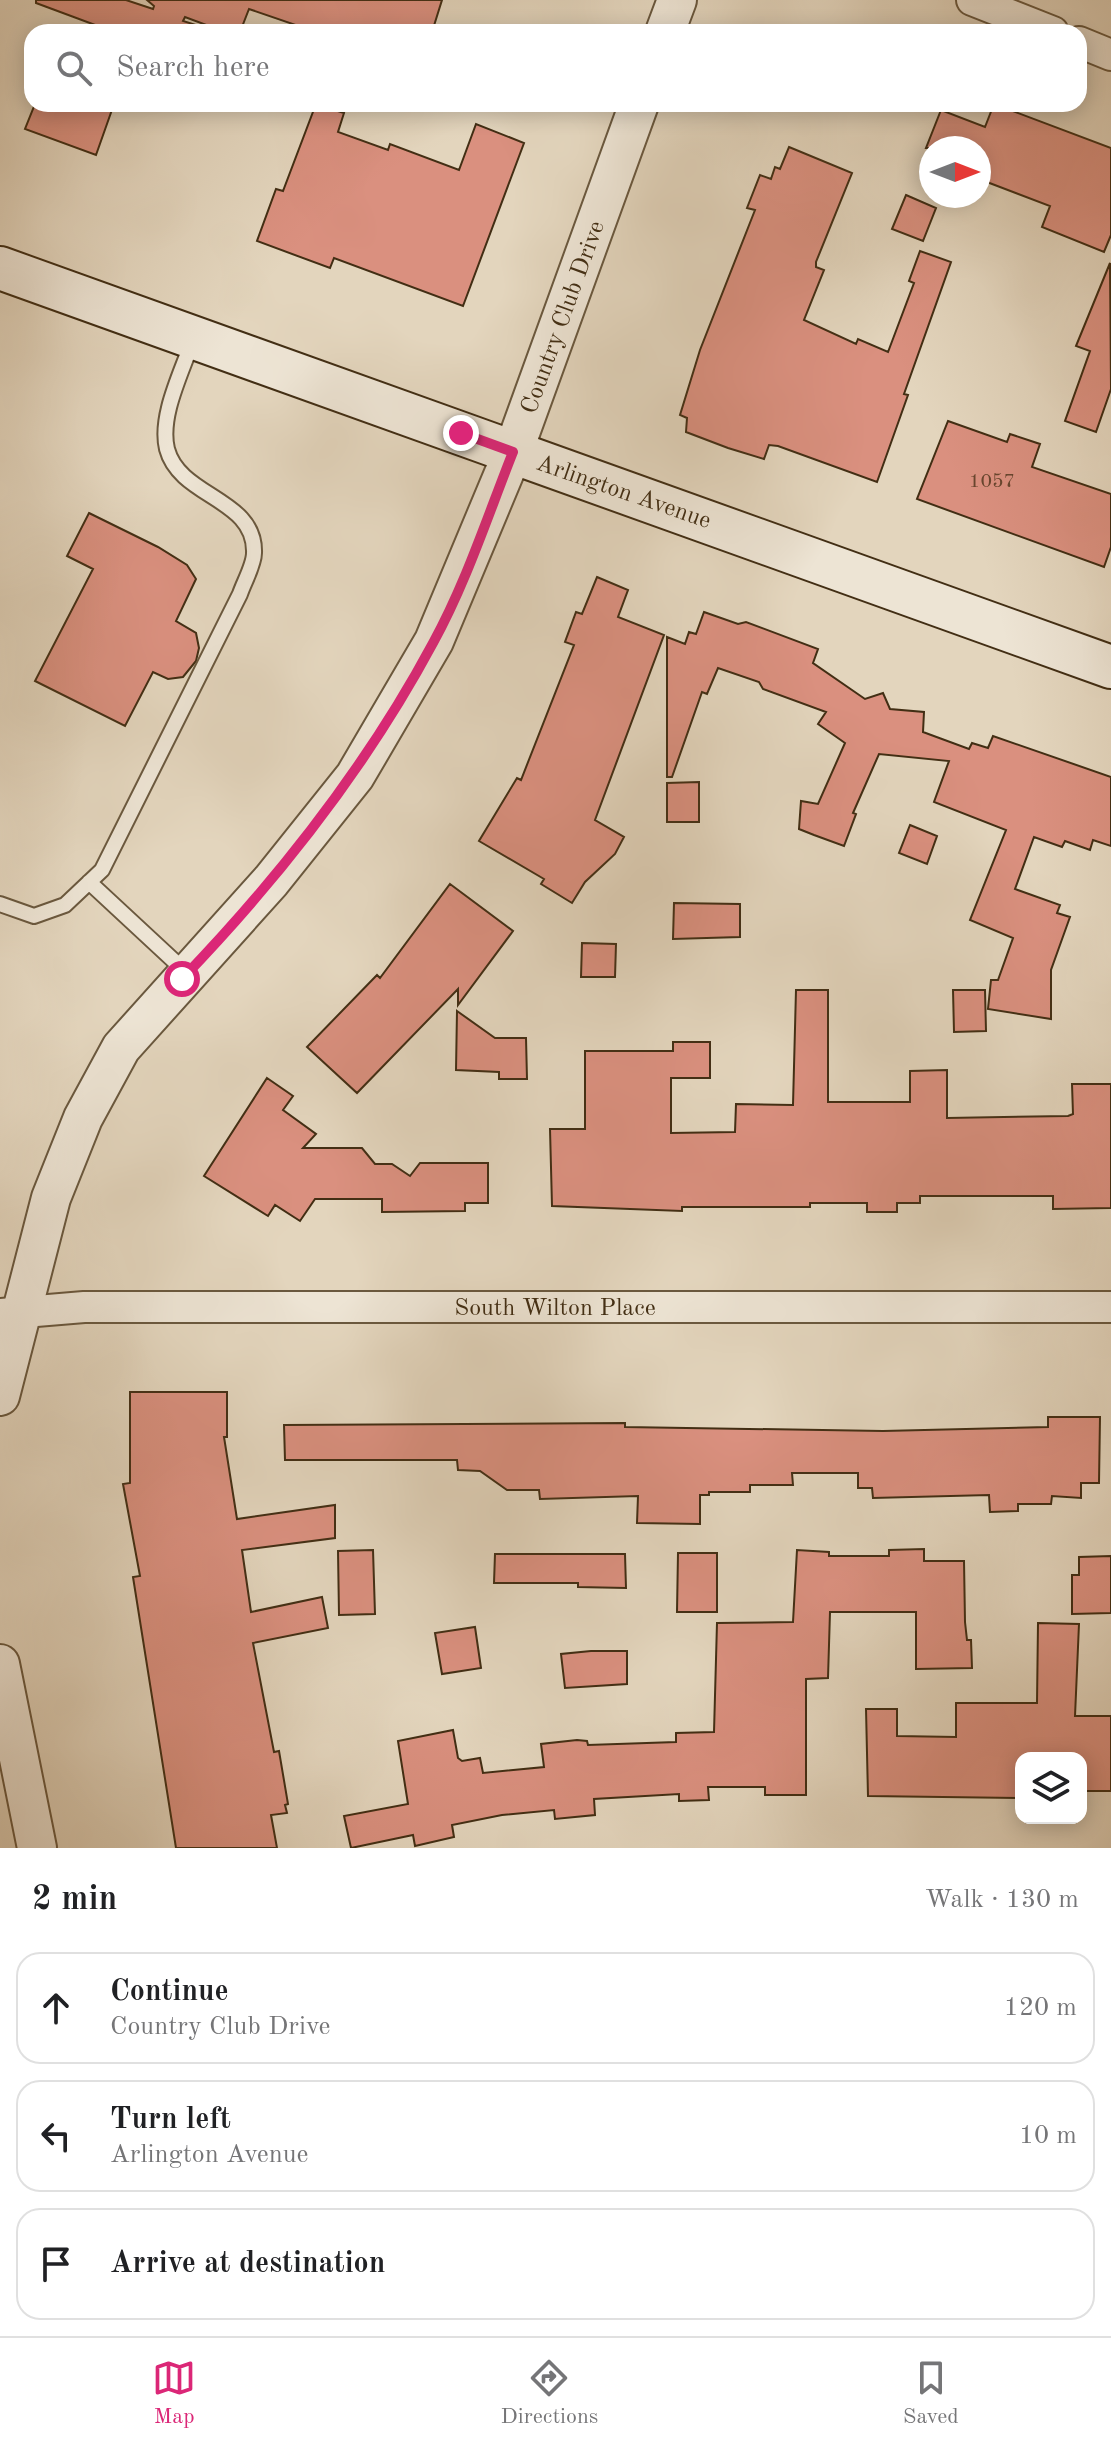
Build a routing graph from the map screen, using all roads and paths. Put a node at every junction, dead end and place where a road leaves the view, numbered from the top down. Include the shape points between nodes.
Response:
1 (677, 0) edge
2 (972, 0) edge
3 (668, 24) edge
4 (1033, 24) edge
5 (1087, 45) edge
6 (1111, 55) edge
7 (636, 112) edge
8 (0, 268) edge
9 (193, 337) junction
10 (513, 452) junction
11 (1111, 667) edge
12 (89, 882) junction
13 (0, 904) edge
14 (187, 973) junction
15 (1111, 1307) edge
16 (10, 1313) edge
17 (0, 1396) edge
18 (0, 1664) edge
19 (37, 1848) edge

1 - 3 street
2 - 4 street
5 - 6 street
7 - 10 street, Country Club Drive
8 - 9 main road, Arlington Avenue
9 - 10 main road, Arlington Avenue
9 - 12 lane via 169,413 167,448 183,480 225,503 248,526 254,554 240,594 102,870
10 - 11 main road, Arlington Avenue
10 - 14 street, Country Club Drive via 434,641 355,776 271,881
12 - 13 lane via 65,905 34,916
12 - 14 lane
14 - 16 street, Country Club Drive via 121,1048 83,1118
15 - 16 street, South Wilton Place via 84,1307
16 - 17 street, Country Club Drive
18 - 19 street

